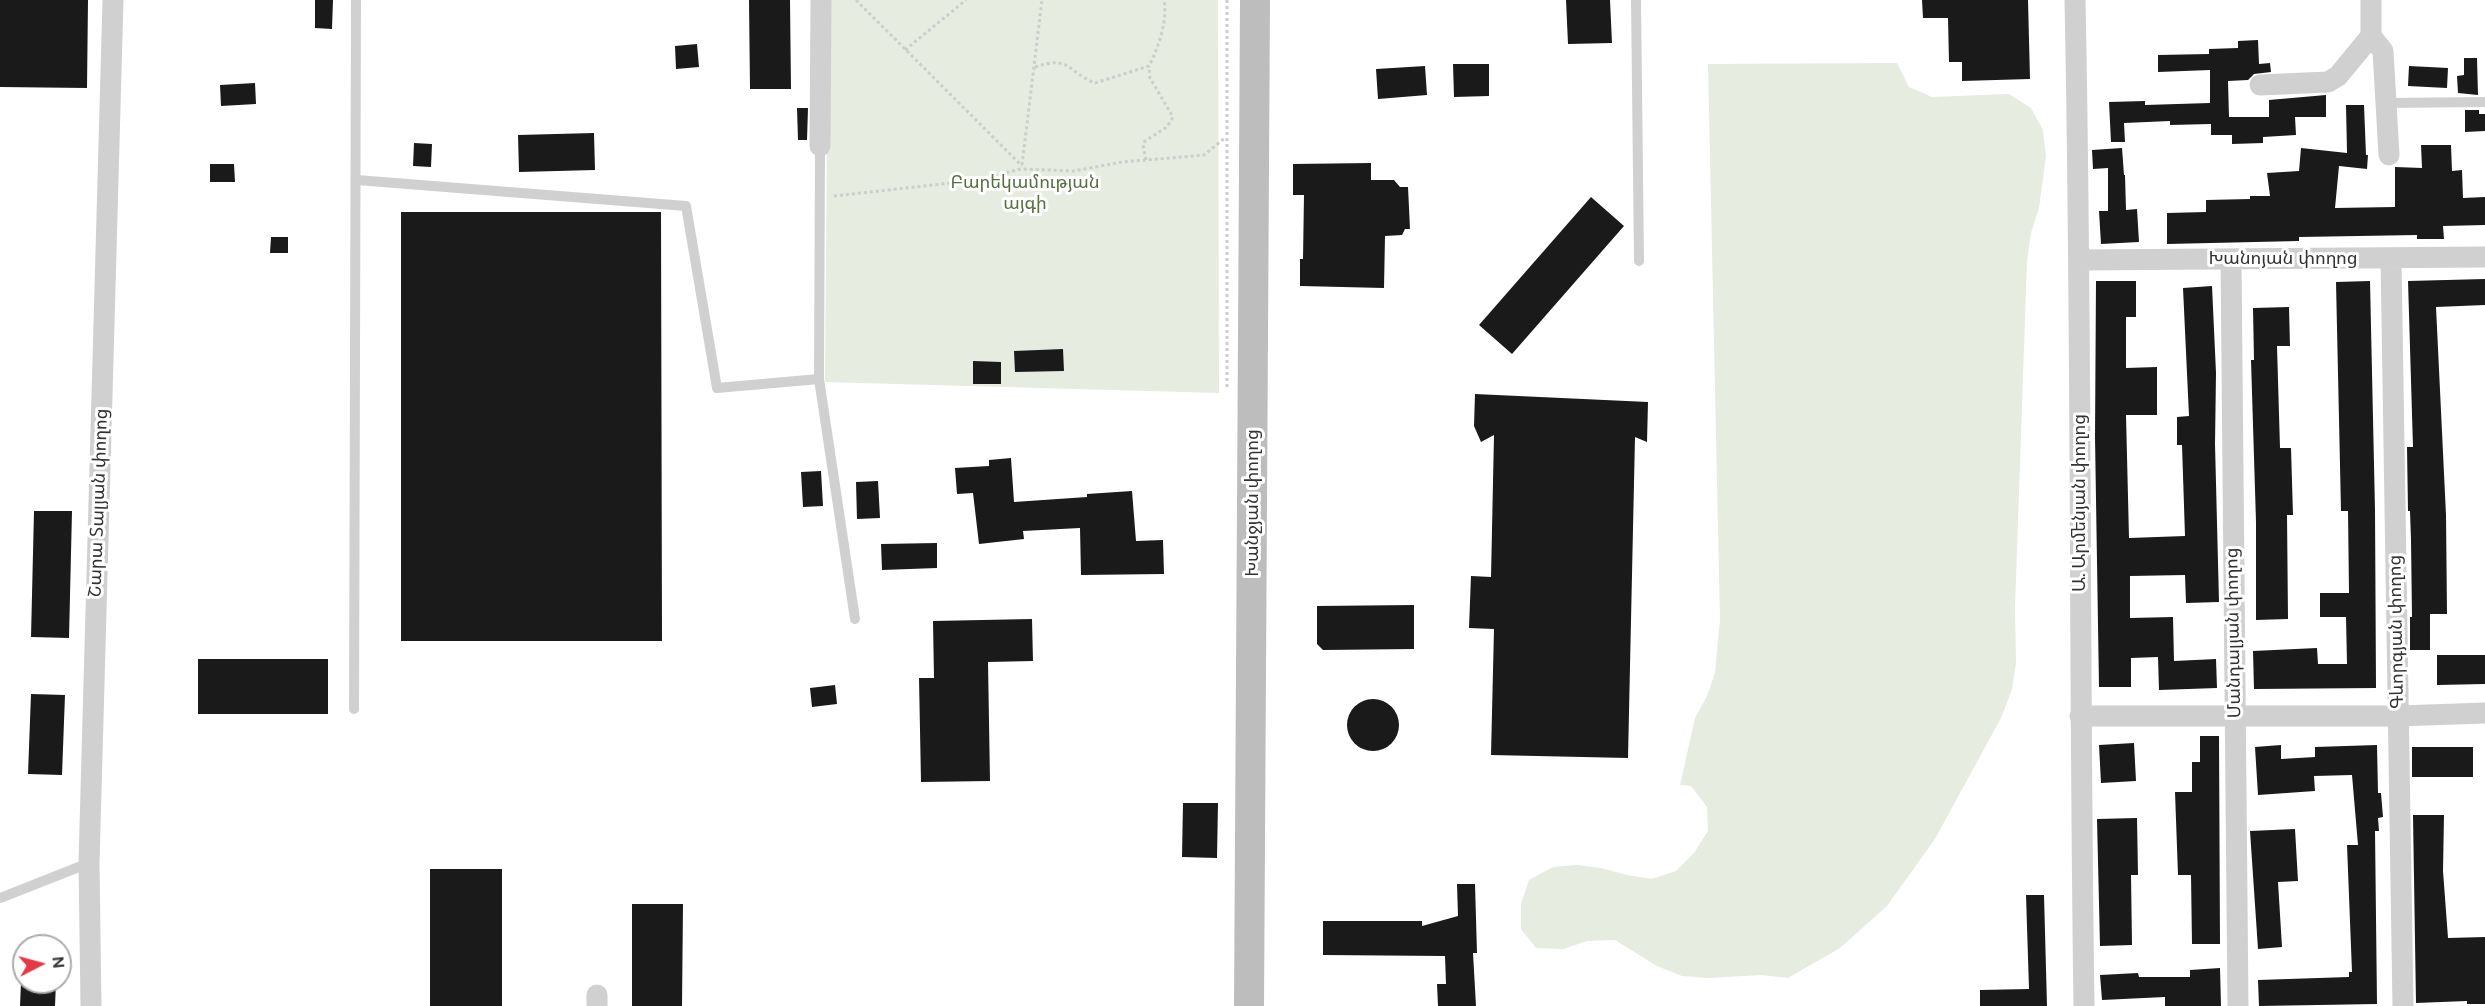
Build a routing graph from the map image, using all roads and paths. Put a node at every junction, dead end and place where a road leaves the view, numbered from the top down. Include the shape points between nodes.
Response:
1 (112, 0) edge
2 (356, 0) edge
3 (821, 0) edge
4 (856, 0) edge
5 (966, 0) edge
6 (1042, 0) edge
7 (1164, 0) edge
8 (1256, 0) edge
9 (1636, 0) edge
10 (2075, 0) edge
11 (2371, 0) edge
12 (2371, 36) junction
13 (905, 50) junction
14 (1149, 66) junction
15 (1035, 67) junction
16 (2260, 85) dead end
17 (2485, 102) edge
18 (2386, 103) junction
19 (1255, 134) junction
20 (820, 146) joint
21 (2389, 155) dead end
22 (1146, 160) junction
23 (1021, 167) junction
24 (357, 180) junction
25 (819, 198) junction
26 (2485, 257) edge
27 (2391, 258) junction
28 (2231, 259) junction
29 (2080, 260) junction
30 (1639, 261) dead end
31 (819, 379) junction
32 (855, 619) dead end
33 (354, 709) dead end
34 (2485, 713) edge
35 (2080, 716) junction
36 (2398, 716) junction
37 (2235, 717) junction
38 (89, 862) junction
39 (0, 898) edge
40 (91, 1006) edge
41 (1249, 1006) edge
42 (2085, 1006) edge
43 (2238, 1006) edge
44 (2403, 1006) edge

1 - 38 street, Շարա Տալյան փողոց
2 - 24 lane
3 - 20 street
4 - 13 path
5 - 13 path
6 - 15 path
7 - 14 path via 1166,8
8 - 19 main road, Խանջյան փողոց
9 - 30 lane
10 - 29 street, Ա. Արմենյան փողոց
11 - 12 street
12 - 16 street via 2338,76 2328,82
12 - 18 street via 2383,51
13 - 23 path
14 - 15 path via 1095,82 1064,63 1053,61
14 - 22 path via 1150,78 1173,117 1167,127 1145,141
15 - 23 path
17 - 18 lane
18 - 21 street
19 - 22 path via 1227,137 1204,155
19 - 41 main road, Խանջյան փողոց
20 - 25 lane
22 - 23 path via 1074,171
23 - 25 path via 978,180
24 - 31 lane via 686,206 717,388
24 - 33 lane
25 - 31 lane
26 - 27 street, Խանոյան փողոց
27 - 28 street, Խանոյան փողոց
27 - 36 street, Գևորգյան փողոց
28 - 29 street, Խանոյան փողոց
28 - 37 street, Մանդալյան փողոց
29 - 35 street, Ա. Արմենյան փողոց
31 - 32 lane
34 - 36 street
35 - 37 street
35 - 42 street, Ա. Արմենյան փողոց
36 - 37 street
36 - 44 street, Գևորգյան փողոց
37 - 43 street, Մանդալյան փողոց
38 - 39 lane
38 - 40 street, Շարա Տալյան փողոց

